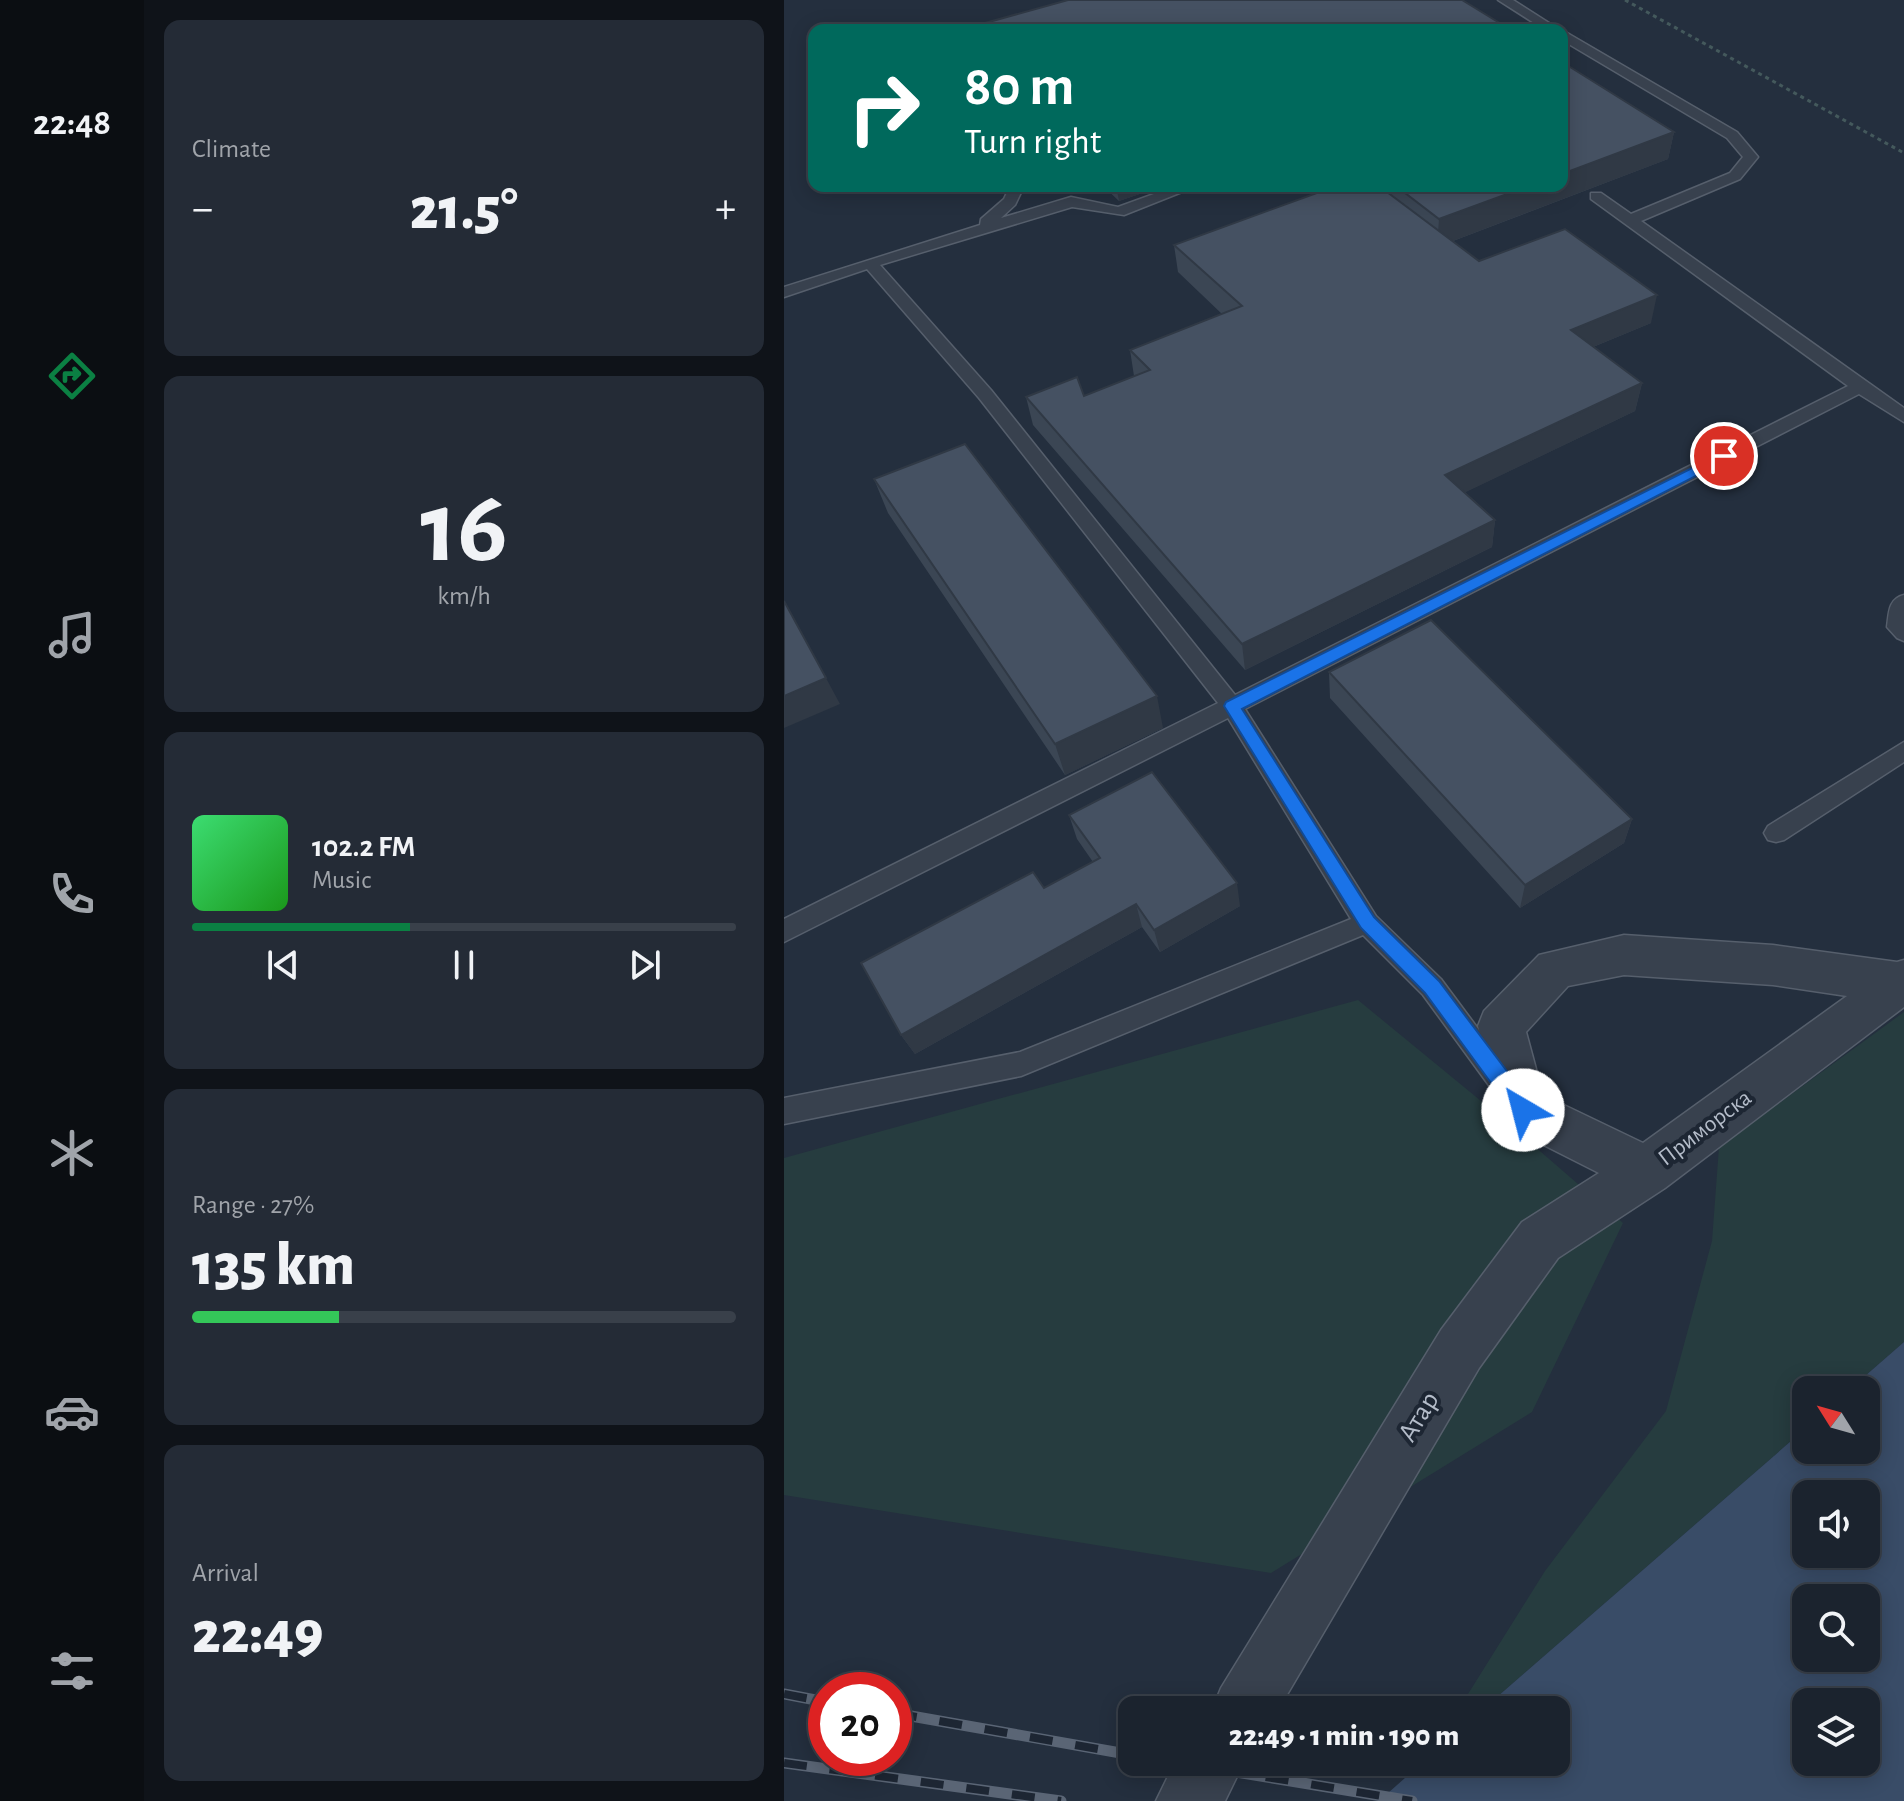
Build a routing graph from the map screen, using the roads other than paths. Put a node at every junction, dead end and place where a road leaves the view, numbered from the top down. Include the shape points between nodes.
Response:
1 (1504, 0) edge
2 (1544, 24) edge
3 (1568, 38) edge
4 (1016, 192) edge
5 (1174, 192) edge
6 (1596, 196) dead end
7 (1630, 220) junction
8 (977, 229) junction
9 (870, 263) junction
10 (784, 292) edge
11 (1860, 387) junction
12 (1904, 416) edge
13 (1904, 602) edge
14 (1904, 633) edge
15 (1232, 706) junction
16 (1904, 751) edge
17 (1776, 833) dead end
18 (1367, 923) junction
19 (784, 931) edge
20 (1902, 982) edge
21 (1523, 1110) junction
22 (784, 1111) edge
23 (1647, 1171) junction
24 (1251, 1696) edge
25 (1203, 1776) edge
26 (1188, 1801) edge

1 - 2 lane
3 - 7 lane via 1732,135 1751,157 1735,176
4 - 8 lane
5 - 8 lane via 1119,212 1071,202
6 - 7 lane
7 - 11 lane
8 - 9 lane
9 - 10 lane
9 - 15 lane via 985,394
11 - 12 lane
11 - 15 lane
13 - 14 lane via 1897,627
15 - 18 lane
15 - 19 lane
16 - 17 lane
18 - 21 lane via 1432,987
18 - 22 lane via 1021,1064
20 - 21 street, Приморска via 1773,965 1624,955 1555,969 1501,1026
20 - 23 street, Приморска
21 - 23 street, Приморска
23 - 24 street, Атар via 1540,1240 1460,1349
25 - 26 street

